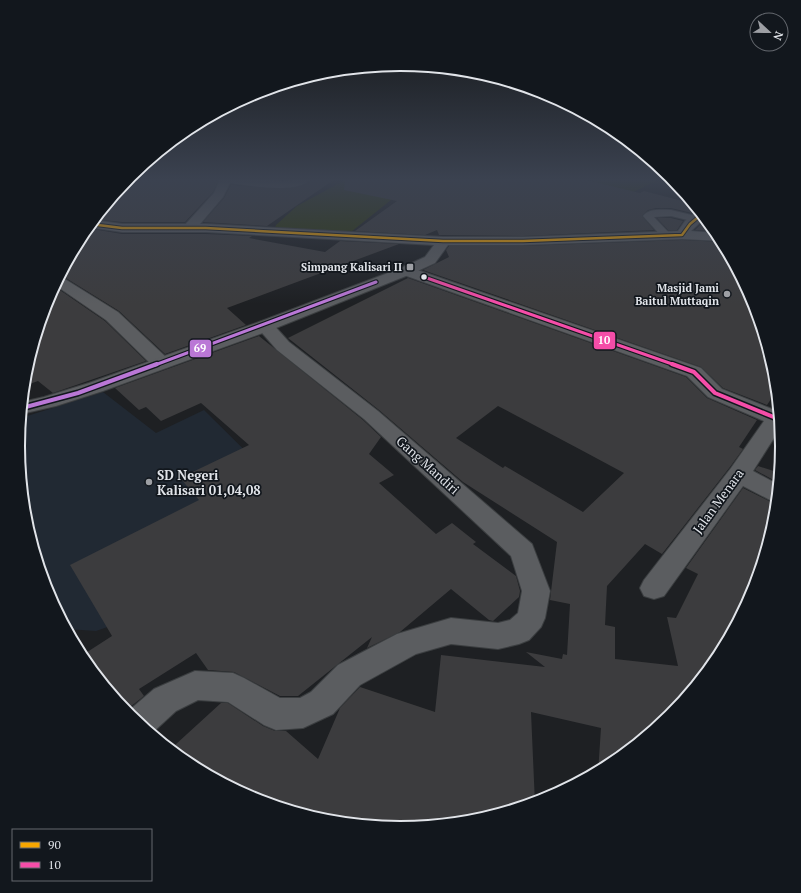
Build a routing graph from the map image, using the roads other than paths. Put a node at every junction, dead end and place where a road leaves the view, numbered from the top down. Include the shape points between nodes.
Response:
1 (196, 221) edge
2 (652, 221) edge
3 (695, 221) edge
4 (98, 225) edge
5 (190, 227) junction
6 (682, 235) junction
7 (667, 236) junction
8 (712, 237) edge
9 (443, 241) junction
10 (406, 271) junction
11 (63, 283) edge
12 (264, 326) junction
13 (161, 363) junction
14 (27, 407) edge
15 (774, 414) edge
16 (775, 420) edge
17 (739, 474) junction
18 (773, 492) edge
19 (654, 588) dead end
20 (143, 720) edge

1 - 5 street
2 - 7 lane
3 - 6 street
4 - 5 street via 122,228
5 - 9 street
6 - 7 street
6 - 8 street
7 - 9 street
9 - 10 street via 430,260
10 - 12 street
10 - 15 street via 694,372 715,393
11 - 13 street via 112,316
12 - 13 street
12 - 20 street, Gang Mandiri via 283,346 371,415 523,551 536,591 531,618 519,631 498,636 451,631 408,643 349,675 322,703 303,713 276,714 233,688 195,685 165,700
13 - 14 street via 96,387
16 - 17 street, Jalan Menara
17 - 18 street
17 - 19 street, Jalan Menara

